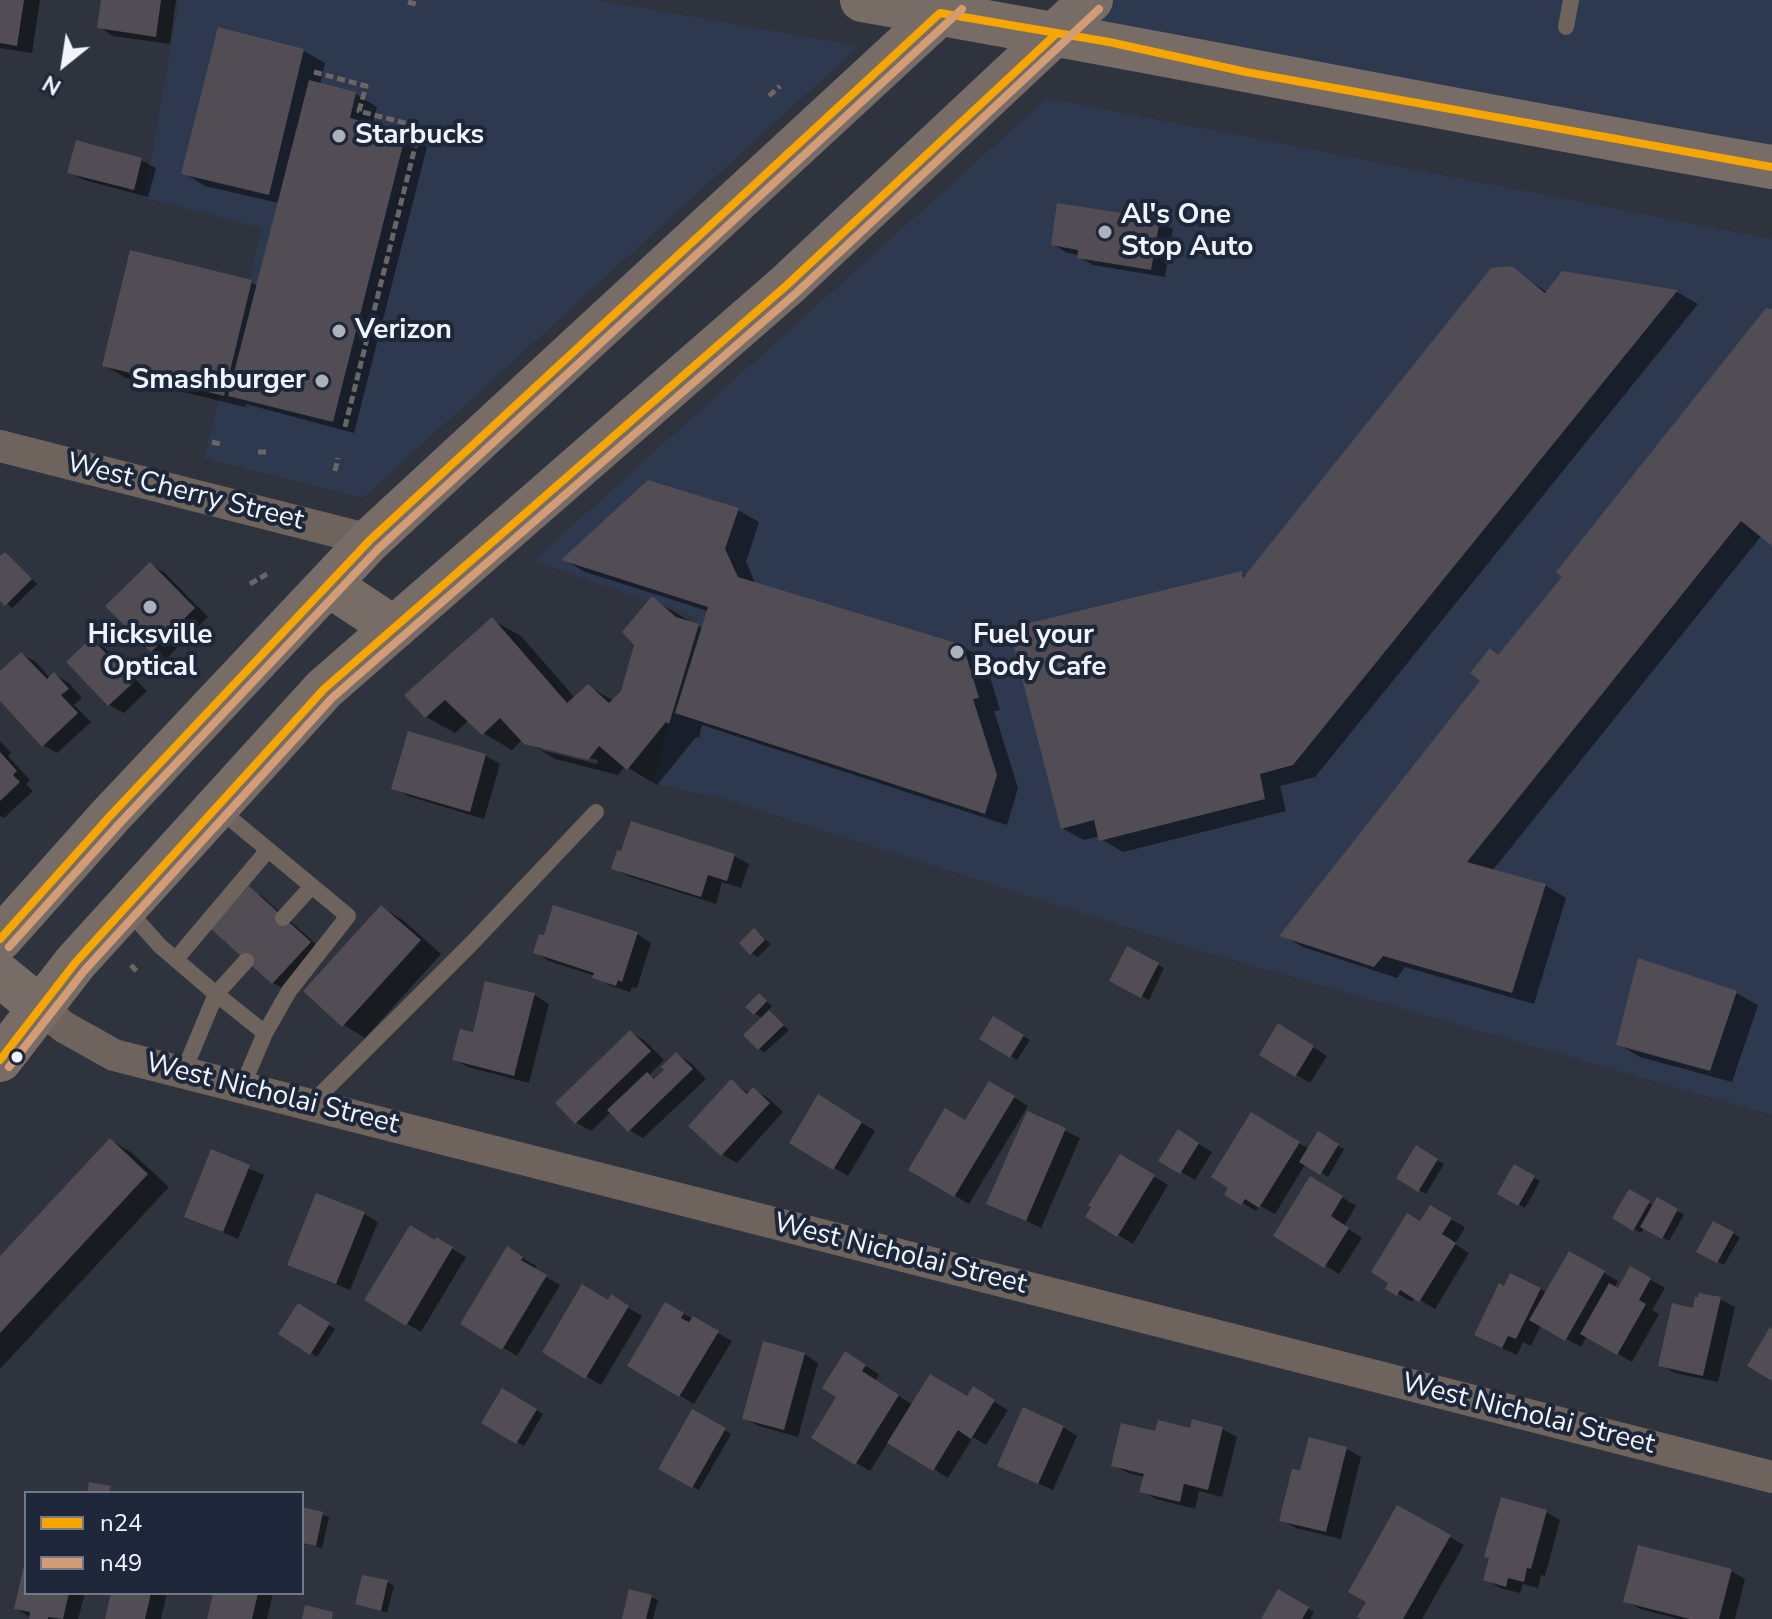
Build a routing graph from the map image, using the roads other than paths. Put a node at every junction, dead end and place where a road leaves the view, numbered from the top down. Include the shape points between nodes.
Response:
1 (862, 0) edge
2 (1091, 0) edge
3 (1571, 0) edge
4 (947, 6) edge
5 (1566, 27) dead end
6 (1057, 33) junction
7 (1772, 167) edge
8 (0, 446) edge
9 (370, 540) junction
10 (329, 585) junction
11 (394, 628) junction
12 (217, 807) junction
13 (596, 812) dead end
14 (268, 850) junction
15 (312, 886) junction
16 (126, 908) junction
17 (283, 918) dead end
18 (0, 939) edge
19 (176, 959) junction
20 (246, 961) dead end
21 (0, 975) edge
22 (216, 994) junction
23 (39, 1007) junction
24 (265, 1033) junction
25 (0, 1060) edge
26 (183, 1073) junction
27 (242, 1087) junction
28 (310, 1105) junction
29 (1772, 1477) edge

1 - 4 main road
2 - 6 main road
3 - 5 lane
4 - 6 main road
4 - 9 main road
6 - 7 main road
6 - 11 main road via 787,285
8 - 9 street, West Cherry Street
9 - 10 main road
10 - 11 main road
10 - 18 main road
11 - 12 main road via 324,689
12 - 14 lane
12 - 16 main road
13 - 28 lane
14 - 15 lane
14 - 19 lane
15 - 17 lane
15 - 24 lane via 348,916 289,991
16 - 19 lane
16 - 23 main road
19 - 22 lane
20 - 22 lane
21 - 23 main road
22 - 24 lane
22 - 26 lane
23 - 25 main road
23 - 26 street, West Nicholai Street via 114,1055
24 - 27 lane
26 - 27 street, West Nicholai Street
27 - 28 street, West Nicholai Street
28 - 29 street, West Nicholai Street

